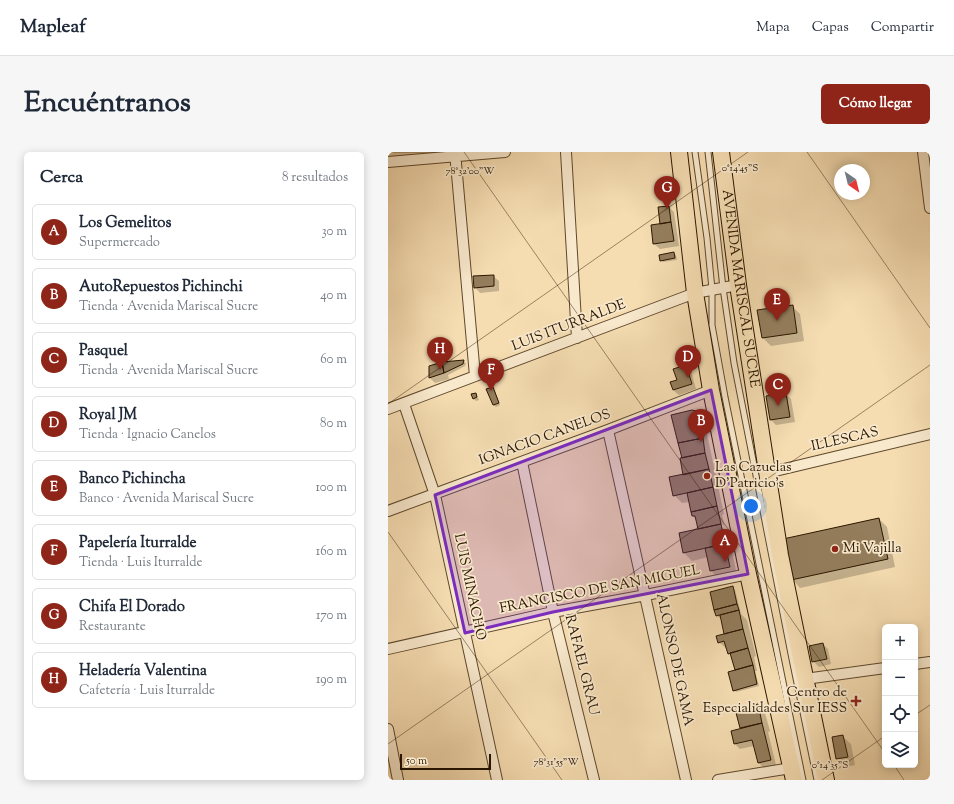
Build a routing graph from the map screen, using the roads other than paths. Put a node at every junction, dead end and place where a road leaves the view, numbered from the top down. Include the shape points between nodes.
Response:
1 (505, 152) edge
2 (566, 152) edge
3 (679, 152) edge
4 (695, 152) edge
5 (708, 152) edge
6 (720, 152) edge
7 (923, 152) edge
8 (455, 154) edge
9 (388, 162) edge
10 (928, 178) edge
11 (930, 208) edge
12 (738, 285) junction
13 (723, 288) junction
14 (712, 290) junction
15 (695, 293) junction
16 (577, 338) junction
17 (475, 376) junction
18 (711, 390) junction
19 (404, 404) junction
20 (388, 410) edge
21 (608, 430) junction
22 (930, 434) edge
23 (522, 462) junction
24 (767, 473) junction
25 (435, 495) junction
26 (388, 511) edge
27 (748, 574) junction
28 (646, 595) junction
29 (554, 612) junction
30 (465, 633) junction
31 (388, 649) edge
32 (930, 662) edge
33 (918, 664) edge
34 (882, 668) edge
35 (805, 680) junction
36 (388, 729) edge
37 (792, 774) edge
38 (398, 780) edge
39 (497, 780) edge
40 (594, 780) edge
41 (686, 780) edge
42 (718, 780) edge
43 (802, 780) edge
44 (817, 780) edge
45 (826, 780) edge

1 - 8 street
2 - 16 street
3 - 15 main road
4 - 14 lane
5 - 13 lane
6 - 12 main road, AVENIDA MARISCAL SUCRE
7 - 10 street
8 - 9 street
8 - 17 street
10 - 11 street
12 - 13 street, LUIS ITURRALDE
12 - 24 main road, AVENIDA MARISCAL SUCRE
13 - 14 street, LUIS ITURRALDE
13 - 44 lane via 734,363
14 - 15 street, LUIS ITURRALDE
14 - 43 lane via 712,325 725,398
15 - 16 street, LUIS ITURRALDE
15 - 18 main road
16 - 17 street, LUIS ITURRALDE
17 - 19 street, LUIS ITURRALDE
18 - 21 street, IGNACIO CANELOS
18 - 27 main road
19 - 20 street, LUIS ITURRALDE
19 - 25 street, LUIS MINACHO
21 - 23 street, IGNACIO CANELOS
21 - 28 street, ALONSO DE GAMA
22 - 24 street, ILLESCAS
23 - 25 street, IGNACIO CANELOS
23 - 29 street, RAFAEL GRAU
24 - 35 main road, AVENIDA MARISCAL SUCRE via 780,555
25 - 26 street, IGNACIO CANELOS
25 - 30 street, LUIS MINACHO
27 - 28 street, FRANCISCO DE SAN MIGUEL
27 - 37 main road
28 - 29 street, FRANCISCO DE SAN MIGUEL
28 - 41 street, ALONSO DE GAMA
29 - 30 street, FRANCISCO DE SAN MIGUEL
29 - 40 street, RAFAEL GRAU
30 - 31 street, FRANCISCO DE SAN MIGUEL
30 - 39 street, LUIS MINACHO
32 - 33 street
34 - 35 street
35 - 45 main road, AVENIDA MARISCAL SUCRE
36 - 38 street
37 - 42 street

